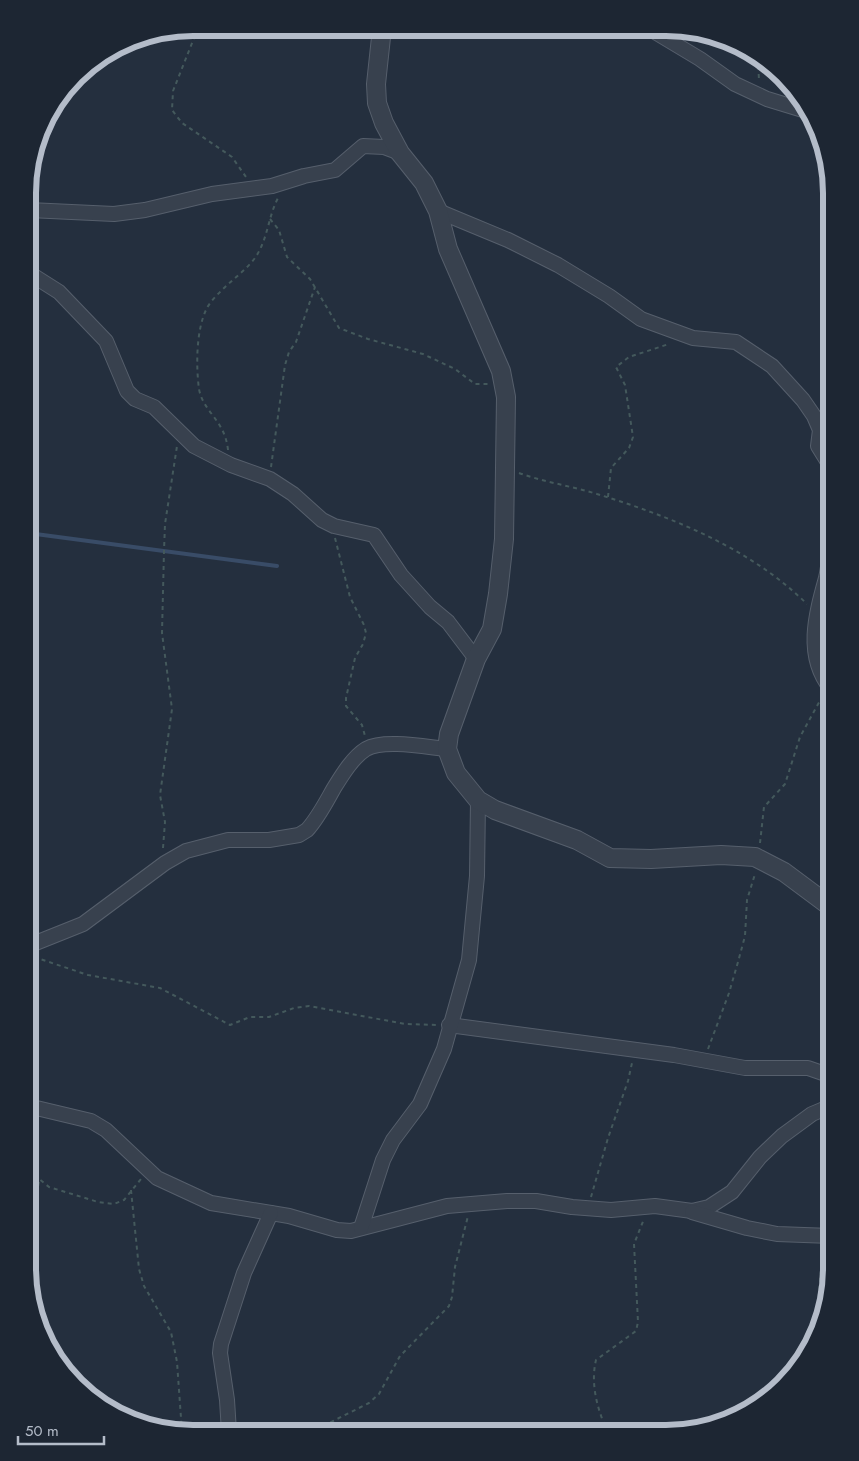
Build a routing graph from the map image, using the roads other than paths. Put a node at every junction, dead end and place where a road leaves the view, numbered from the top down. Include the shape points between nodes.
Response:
1 (381, 36) edge
2 (662, 36) edge
3 (797, 108) edge
4 (400, 153) junction
5 (36, 211) edge
6 (438, 211) junction
7 (36, 277) edge
8 (823, 454) edge
9 (823, 590) edge
10 (476, 659) junction
11 (823, 670) edge
12 (447, 749) junction
13 (478, 800) junction
14 (822, 901) edge
15 (36, 943) edge
16 (449, 1024) junction
17 (822, 1073) edge
18 (36, 1108) edge
19 (822, 1110) edge
20 (692, 1211) junction
21 (271, 1213) junction
22 (361, 1228) junction
23 (822, 1236) edge
24 (229, 1425) edge

1 - 4 street via 377,103
2 - 3 street via 735,84
4 - 5 street via 384,147 363,146 335,170 272,186 177,201 145,210 114,214
4 - 6 street via 424,184
6 - 8 street via 558,265 641,319 693,338 736,342 772,366 790,385 814,416 820,430 818,446
6 - 10 street via 448,249 501,371 506,397 504,539 498,594 492,629
7 - 10 street via 59,292 106,341 127,391 135,399 154,407 194,446 231,465 270,479 322,520 374,535 405,581 448,622
9 - 11 street via 814,648
10 - 12 street via 449,734
12 - 13 street via 456,774
12 - 15 street via 403,745 367,748 339,780 306,830 269,840 228,840 205,844 186,851 83,924
13 - 14 street via 496,810 577,840 610,858 721,855 758,858 784,872
13 - 16 street via 477,876 469,960
16 - 17 street via 745,1068 808,1068
16 - 22 street via 444,1049 420,1104 393,1140 383,1160
18 - 21 street via 91,1121 106,1130 157,1178 211,1203
19 - 20 street via 782,1136 722,1200
20 - 22 street via 655,1206 610,1210 536,1201 473,1204 447,1206
20 - 23 street via 776,1234
21 - 22 street via 337,1230
21 - 24 street via 244,1273 221,1344

